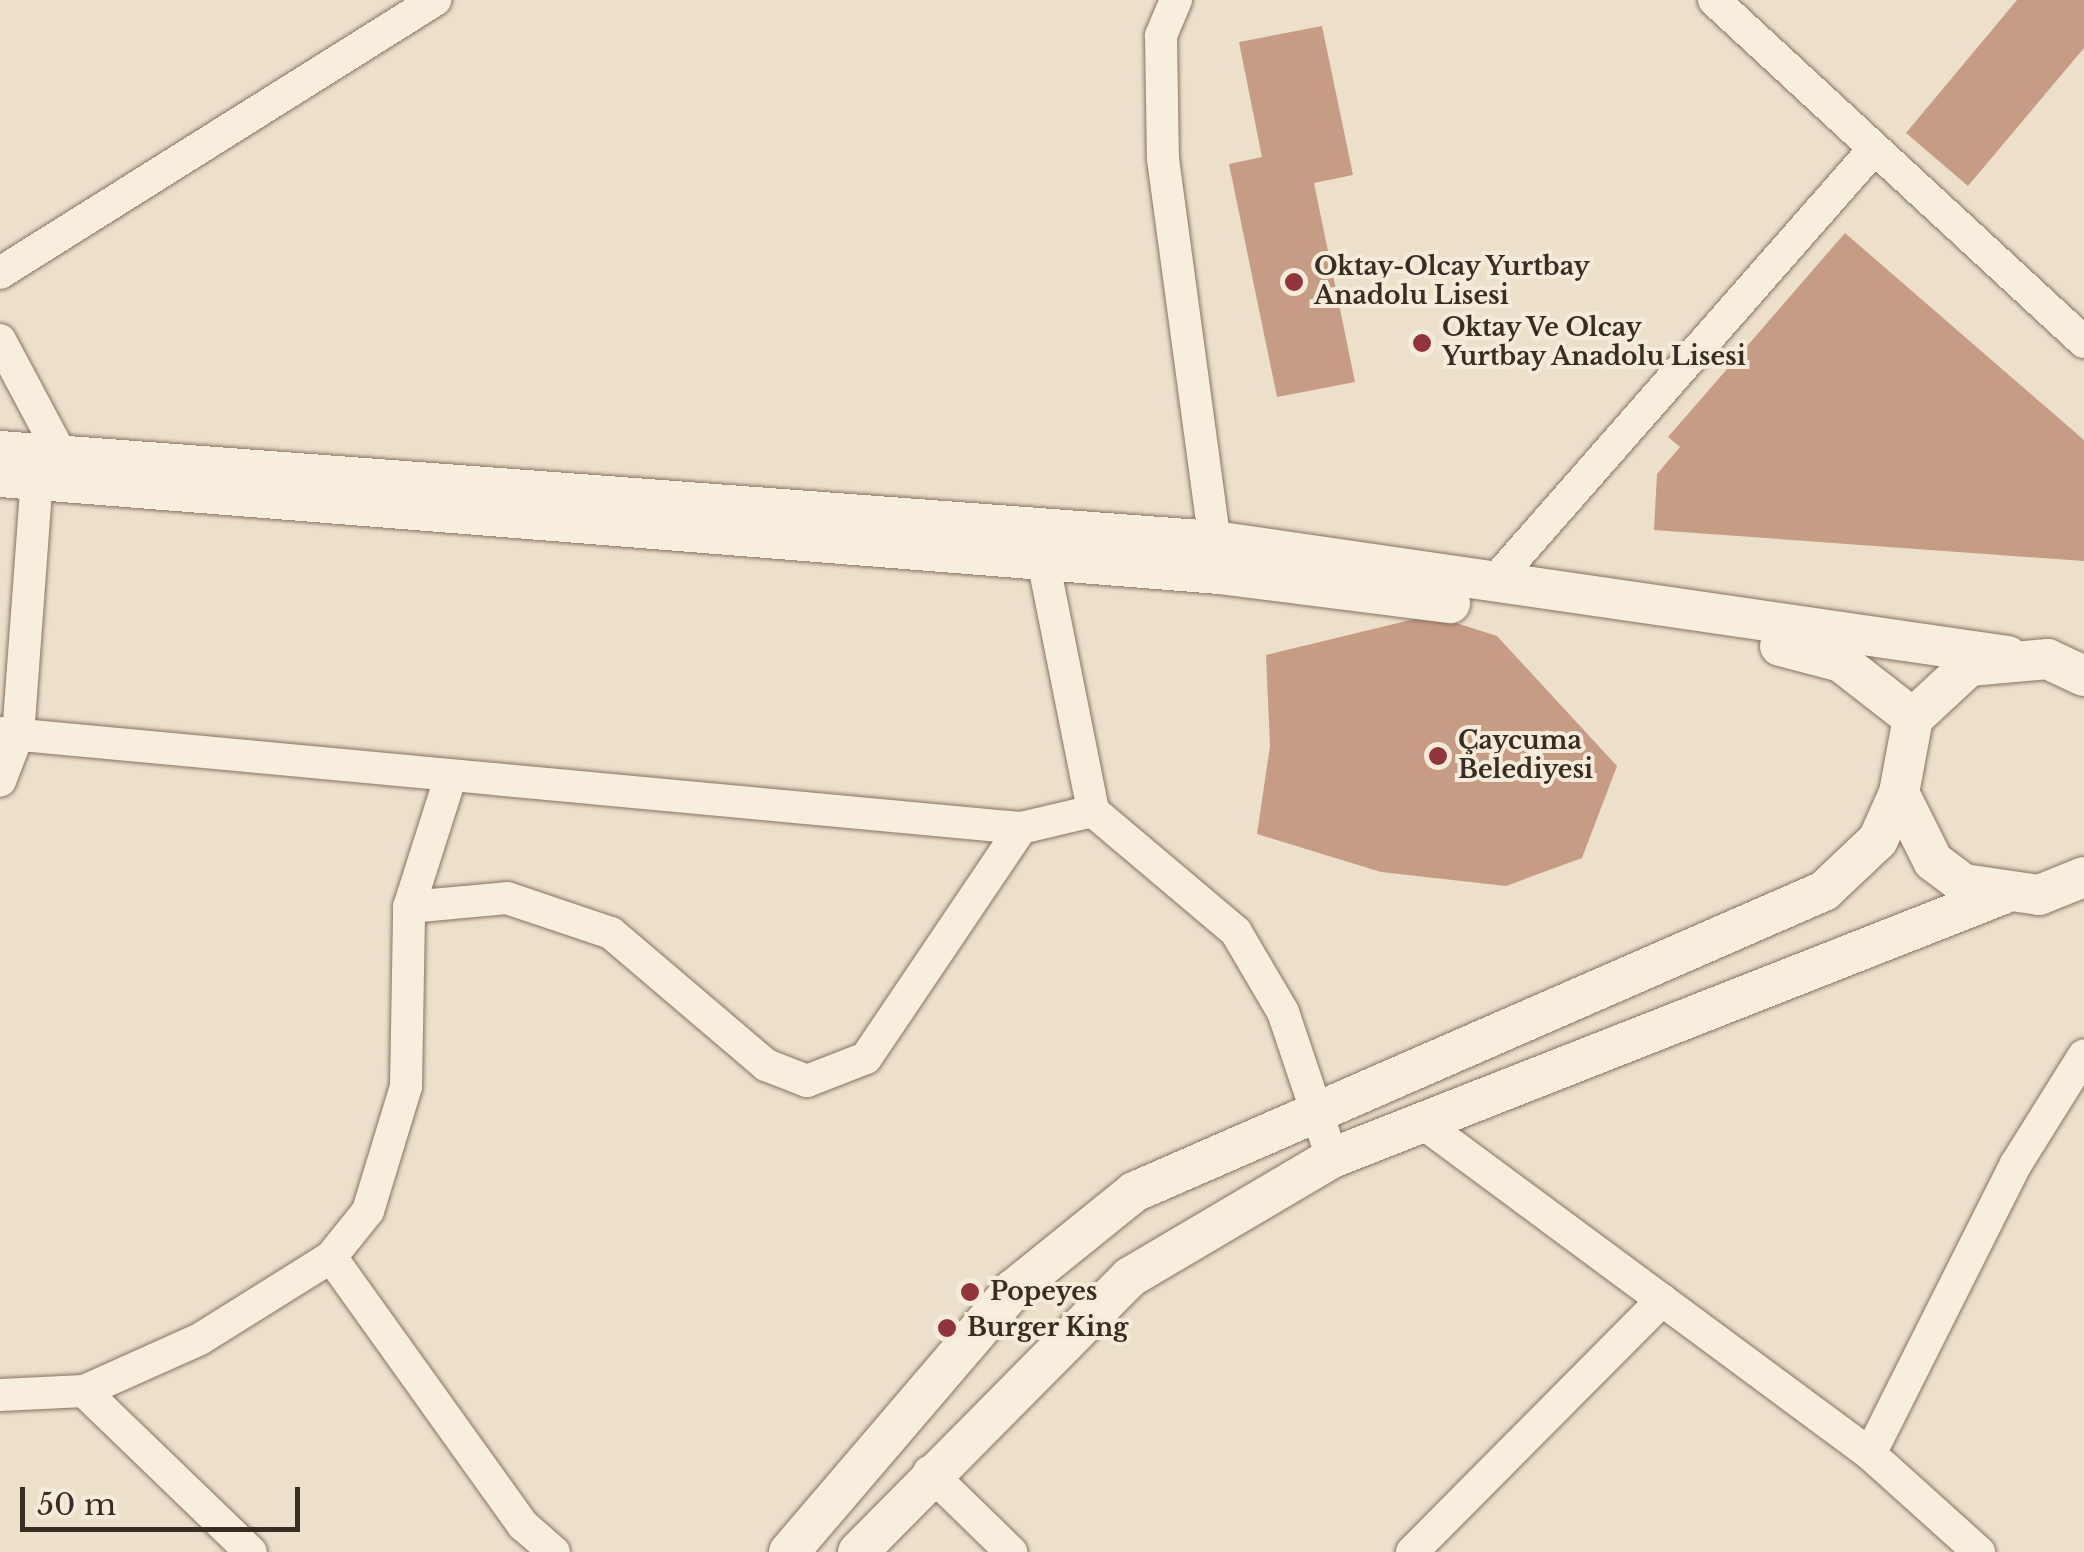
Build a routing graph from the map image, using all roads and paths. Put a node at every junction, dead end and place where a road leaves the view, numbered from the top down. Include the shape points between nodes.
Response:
1 (434, 0) edge
2 (1176, 0) edge
3 (1714, 0) edge
4 (1874, 149) junction
5 (0, 273) edge
6 (0, 340) edge
7 (2084, 342) edge
8 (0, 450) edge
9 (31, 468) edge
10 (1217, 558) junction
11 (1043, 560) junction
12 (1494, 582) junction
13 (2008, 656) junction
14 (2084, 676) edge
15 (1913, 718) junction
16 (9, 734) edge
17 (0, 781) edge
18 (449, 782) junction
19 (1899, 793) junction
20 (1094, 811) junction
21 (1021, 828) junction
22 (2082, 885) edge
23 (2001, 895) junction
24 (409, 906) junction
25 (2084, 1055) edge
26 (1314, 1106) junction
27 (1420, 1121) junction
28 (1332, 1158) junction
29 (331, 1257) junction
30 (1662, 1300) junction
31 (84, 1391) junction
32 (0, 1395) edge
33 (1870, 1454) junction
34 (930, 1472) junction
35 (251, 1552) edge
36 (554, 1552) edge
37 (790, 1552) edge
38 (858, 1552) edge
39 (1011, 1552) edge
40 (1412, 1552) edge
41 (1979, 1552) edge

1 - 5 street
2 - 10 street via 1161,36 1163,159
3 - 4 street
4 - 7 street
4 - 12 street
6 - 9 street
8 - 9 street
9 - 10 street
9 - 11 street
9 - 16 street
10 - 11 street
10 - 12 street
10 - 15 street via 1798,648 1841,662
11 - 20 street
12 - 13 street
13 - 14 street via 2048,659
13 - 15 street via 1969,666
15 - 19 street
16 - 17 street
16 - 18 street
18 - 21 street
18 - 24 street
19 - 23 street via 1933,861
19 - 26 street via 1878,840 1824,892
20 - 21 street
20 - 26 street via 1236,932 1284,1012
21 - 24 street via 866,1058 807,1081 766,1065 611,933 507,898
22 - 23 street
23 - 27 street
24 - 29 street via 406,1087 368,1212
25 - 33 street via 2016,1164
26 - 28 street
26 - 37 street via 1134,1192 1014,1289
27 - 28 street
27 - 30 street
28 - 34 street via 1130,1278
29 - 31 street via 200,1339
29 - 36 street via 524,1525
30 - 33 street
30 - 40 street
31 - 32 street
31 - 35 street
33 - 41 street
34 - 38 street
34 - 39 street

